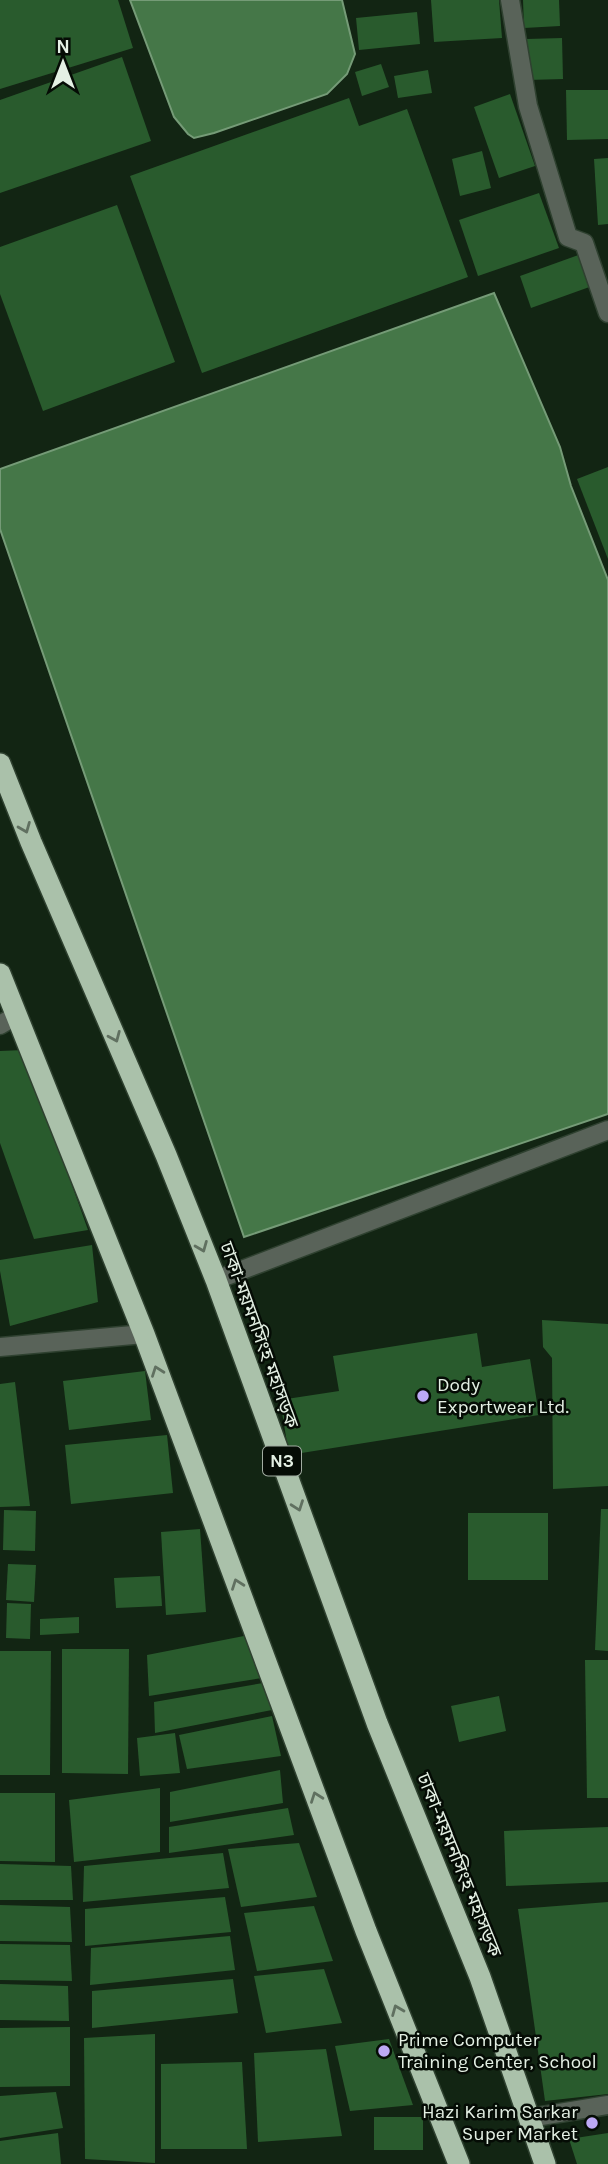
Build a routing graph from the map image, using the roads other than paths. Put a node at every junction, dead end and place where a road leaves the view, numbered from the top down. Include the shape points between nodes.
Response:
1 (510, 0) edge
2 (608, 313) edge
3 (0, 764) edge
4 (0, 974) edge
5 (9, 1020) edge
6 (608, 1130) edge
7 (216, 1280) junction
8 (144, 1334) junction
9 (0, 1347) edge
10 (608, 2105) edge
11 (528, 2118) junction
12 (459, 2164) edge
13 (545, 2164) edge

1 - 2 street via 528,106 568,237 584,243
3 -> 7 highway, ঢাকা-ময়মনসিংহ মহাসড়ক / N3
4 - 5 highway
5 - 8 highway
6 - 7 street
7 -> 11 highway, ঢাকা-ময়মনসিংহ মহাসড়ক / N3 via 377,1723 480,1977
8 - 9 street
12 -> 8 highway via 366,1931
10 - 11 street
11 - 13 highway, ঢাকা-ময়মনসিংহ মহাসড়ক / N3

